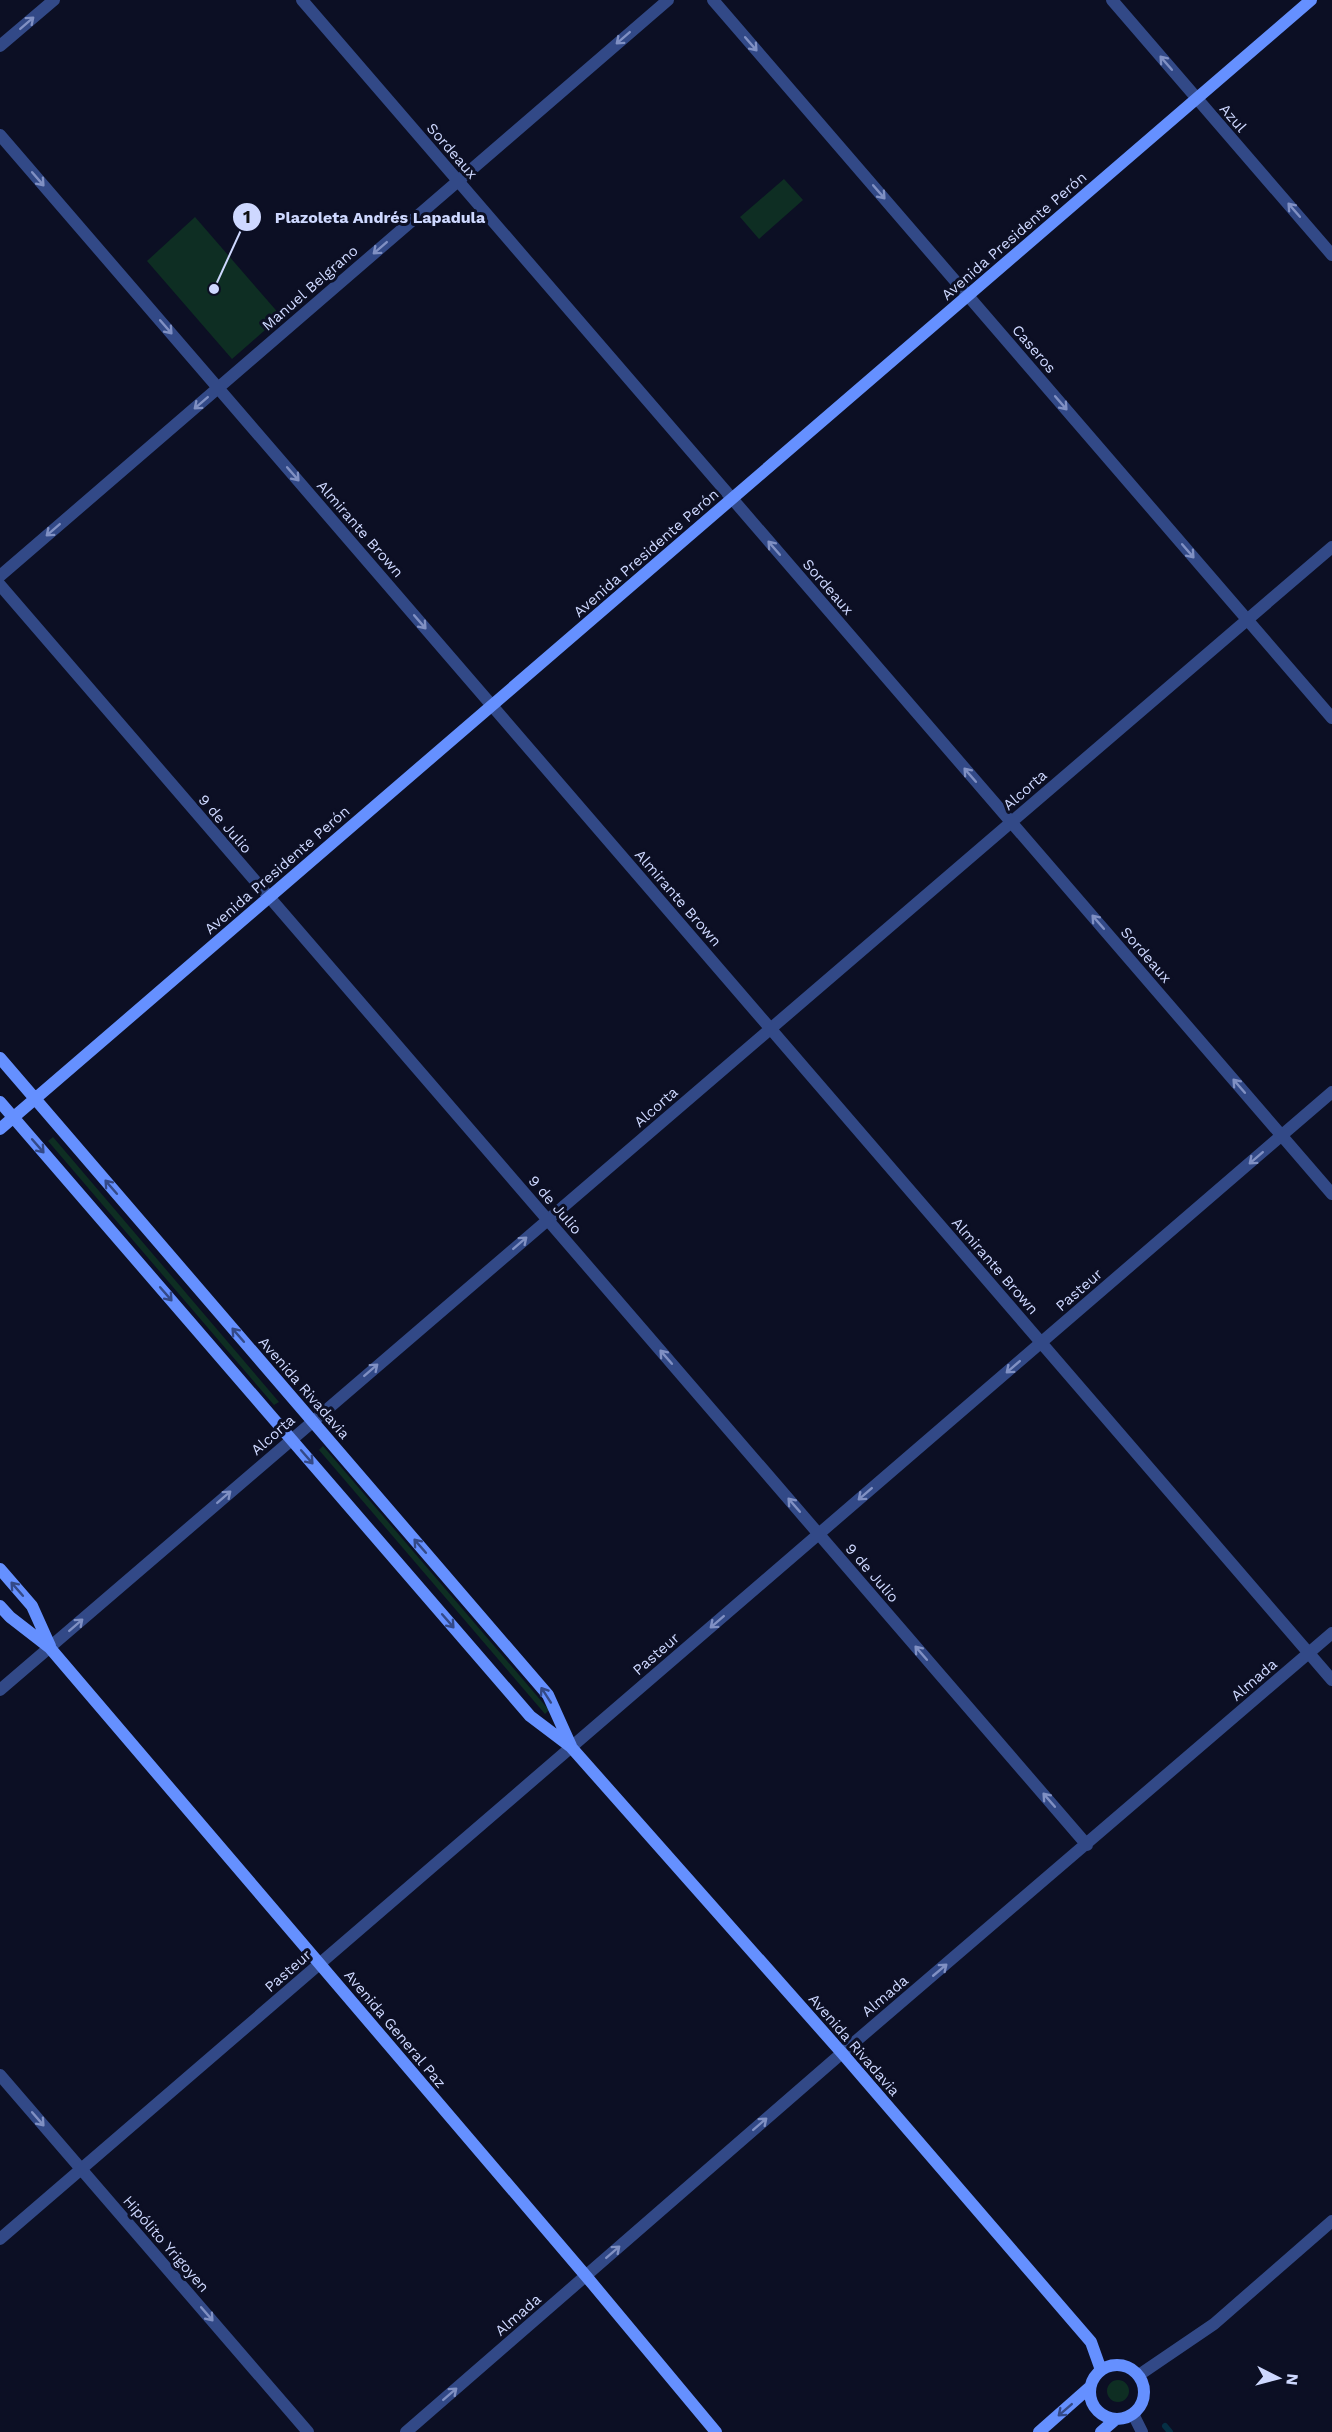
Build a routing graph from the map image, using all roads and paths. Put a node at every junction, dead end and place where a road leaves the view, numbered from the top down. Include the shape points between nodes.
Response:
1 (54, 0) edge
2 (302, 0) edge
3 (668, 0) edge
4 (713, 0) edge
5 (1112, 0) edge
6 (1311, 0) edge
7 (0, 46) edge
8 (1197, 98) junction
9 (0, 135) edge
10 (458, 180) junction
11 (1332, 255) edge
12 (968, 296) junction
13 (218, 387) junction
14 (732, 498) junction
15 (1332, 547) edge
16 (0, 576) edge
17 (0, 585) edge
18 (1247, 620) junction
19 (492, 705) junction
20 (1332, 718) edge
21 (1011, 822) junction
22 (269, 897) junction
23 (770, 1028) junction
24 (0, 1058) edge
25 (1332, 1092) edge
26 (35, 1099) junction
27 (0, 1102) edge
28 (13, 1117) junction
29 (0, 1129) edge
30 (1282, 1136) junction
31 (1332, 1194) edge
32 (547, 1219) junction
33 (1041, 1342) junction
34 (312, 1421) junction
35 (291, 1439) junction
36 (819, 1534) junction
37 (0, 1569) edge
38 (0, 1606) edge
39 (1332, 1633) edge
40 (50, 1648) junction
41 (1309, 1653) junction
42 (1332, 1680) edge
43 (0, 1690) edge
44 (571, 1747) junction
45 (1087, 1845) junction
46 (320, 1964) junction
47 (842, 2053) junction
48 (0, 2075) edge
49 (81, 2169) junction
50 (1332, 2221) edge
51 (0, 2239) edge
52 (586, 2276) junction
53 (1101, 2370) junction
54 (1139, 2375) junction
55 (1090, 2387) junction
56 (1132, 2414) junction
57 (1116, 2419) junction
58 (308, 2432) edge
59 (406, 2432) edge
60 (716, 2432) edge
61 (1039, 2432) edge
62 (1101, 2432) edge
63 (1142, 2432) edge

7 -> 1 street
2 - 10 street, Sordeaux
3 -> 10 street, Manuel Belgrano
4 -> 12 street, Caseros
8 -> 5 street, Azul
6 - 8 main road, Avenida Presidente Perón
11 -> 8 street, Azul
8 - 12 main road, Avenida Presidente Perón
9 -> 13 street, Almirante Brown
10 -> 13 street, Manuel Belgrano
10 - 14 street, Sordeaux
12 - 14 main road, Avenida Presidente Perón
12 -> 18 street, Caseros
13 -> 16 street, Manuel Belgrano
13 -> 19 street, Almirante Brown
14 - 19 main road, Avenida Presidente Perón
21 -> 14 street, Sordeaux
15 - 18 street, Alcorta
17 - 22 street, 9 de Julio
18 - 20 street, Caseros
18 - 21 street, Alcorta
19 - 22 main road, Avenida Presidente Perón
19 - 23 street, Almirante Brown
21 - 23 street, Alcorta
30 -> 21 street, Sordeaux
22 - 26 main road, Avenida Presidente Perón
22 - 32 street, 9 de Julio
23 - 32 street, Alcorta
23 - 33 street, Almirante Brown
24 - 26 main road, Avenida Rivadavia
25 - 30 street, Pasteur
26 - 28 main road, Avenida Presidente Perón
34 -> 26 main road, Avenida Rivadavia
27 - 28 main road, Avenida Rivadavia
28 - 29 main road, Avenida Presidente Perón
28 -> 35 main road, Avenida Rivadavia
30 - 31 street, Sordeaux
30 -> 33 street, Pasteur
34 -> 32 street, Alcorta
36 -> 32 street, 9 de Julio
33 -> 36 street, Pasteur
33 - 41 street, Almirante Brown
34 - 35 street, Alcorta
44 -> 34 main road, Avenida Rivadavia via 548,1695
40 -> 35 street, Alcorta
35 -> 44 main road, Avenida Rivadavia via 530,1716
36 -> 44 street, Pasteur
45 -> 36 street, 9 de Julio
40 -> 37 main road, Avenida General Paz via 32,1606
38 - 40 main road, Avenida General Paz
39 - 41 street, Almada
40 - 43 street, Alcorta
40 - 46 main road, Avenida General Paz
41 - 42 street, Almirante Brown
41 - 45 street, Almada
44 - 46 street, Pasteur
44 - 47 main road, Avenida Rivadavia
47 -> 45 street, Almada
46 - 49 street, Pasteur
46 - 52 main road, Avenida General Paz
52 -> 47 street, Almada
47 - 53 main road, Avenida Rivadavia via 1091,2342
48 -> 49 street, Hipólito Yrigoyen
49 - 51 street, Pasteur
49 -> 58 street, Hipólito Yrigoyen
50 - 54 street via 1214,2324
59 -> 52 street, Almada
52 - 60 main road, Avenida General Paz
53 - 54 main road via 1121,2365
53 - 55 main road
54 - 56 main road via 1144,2393 1141,2405
55 - 57 main road via 1096,2409
55 -> 61 main road
56 - 57 main road
56 - 63 street
57 - 62 main road

